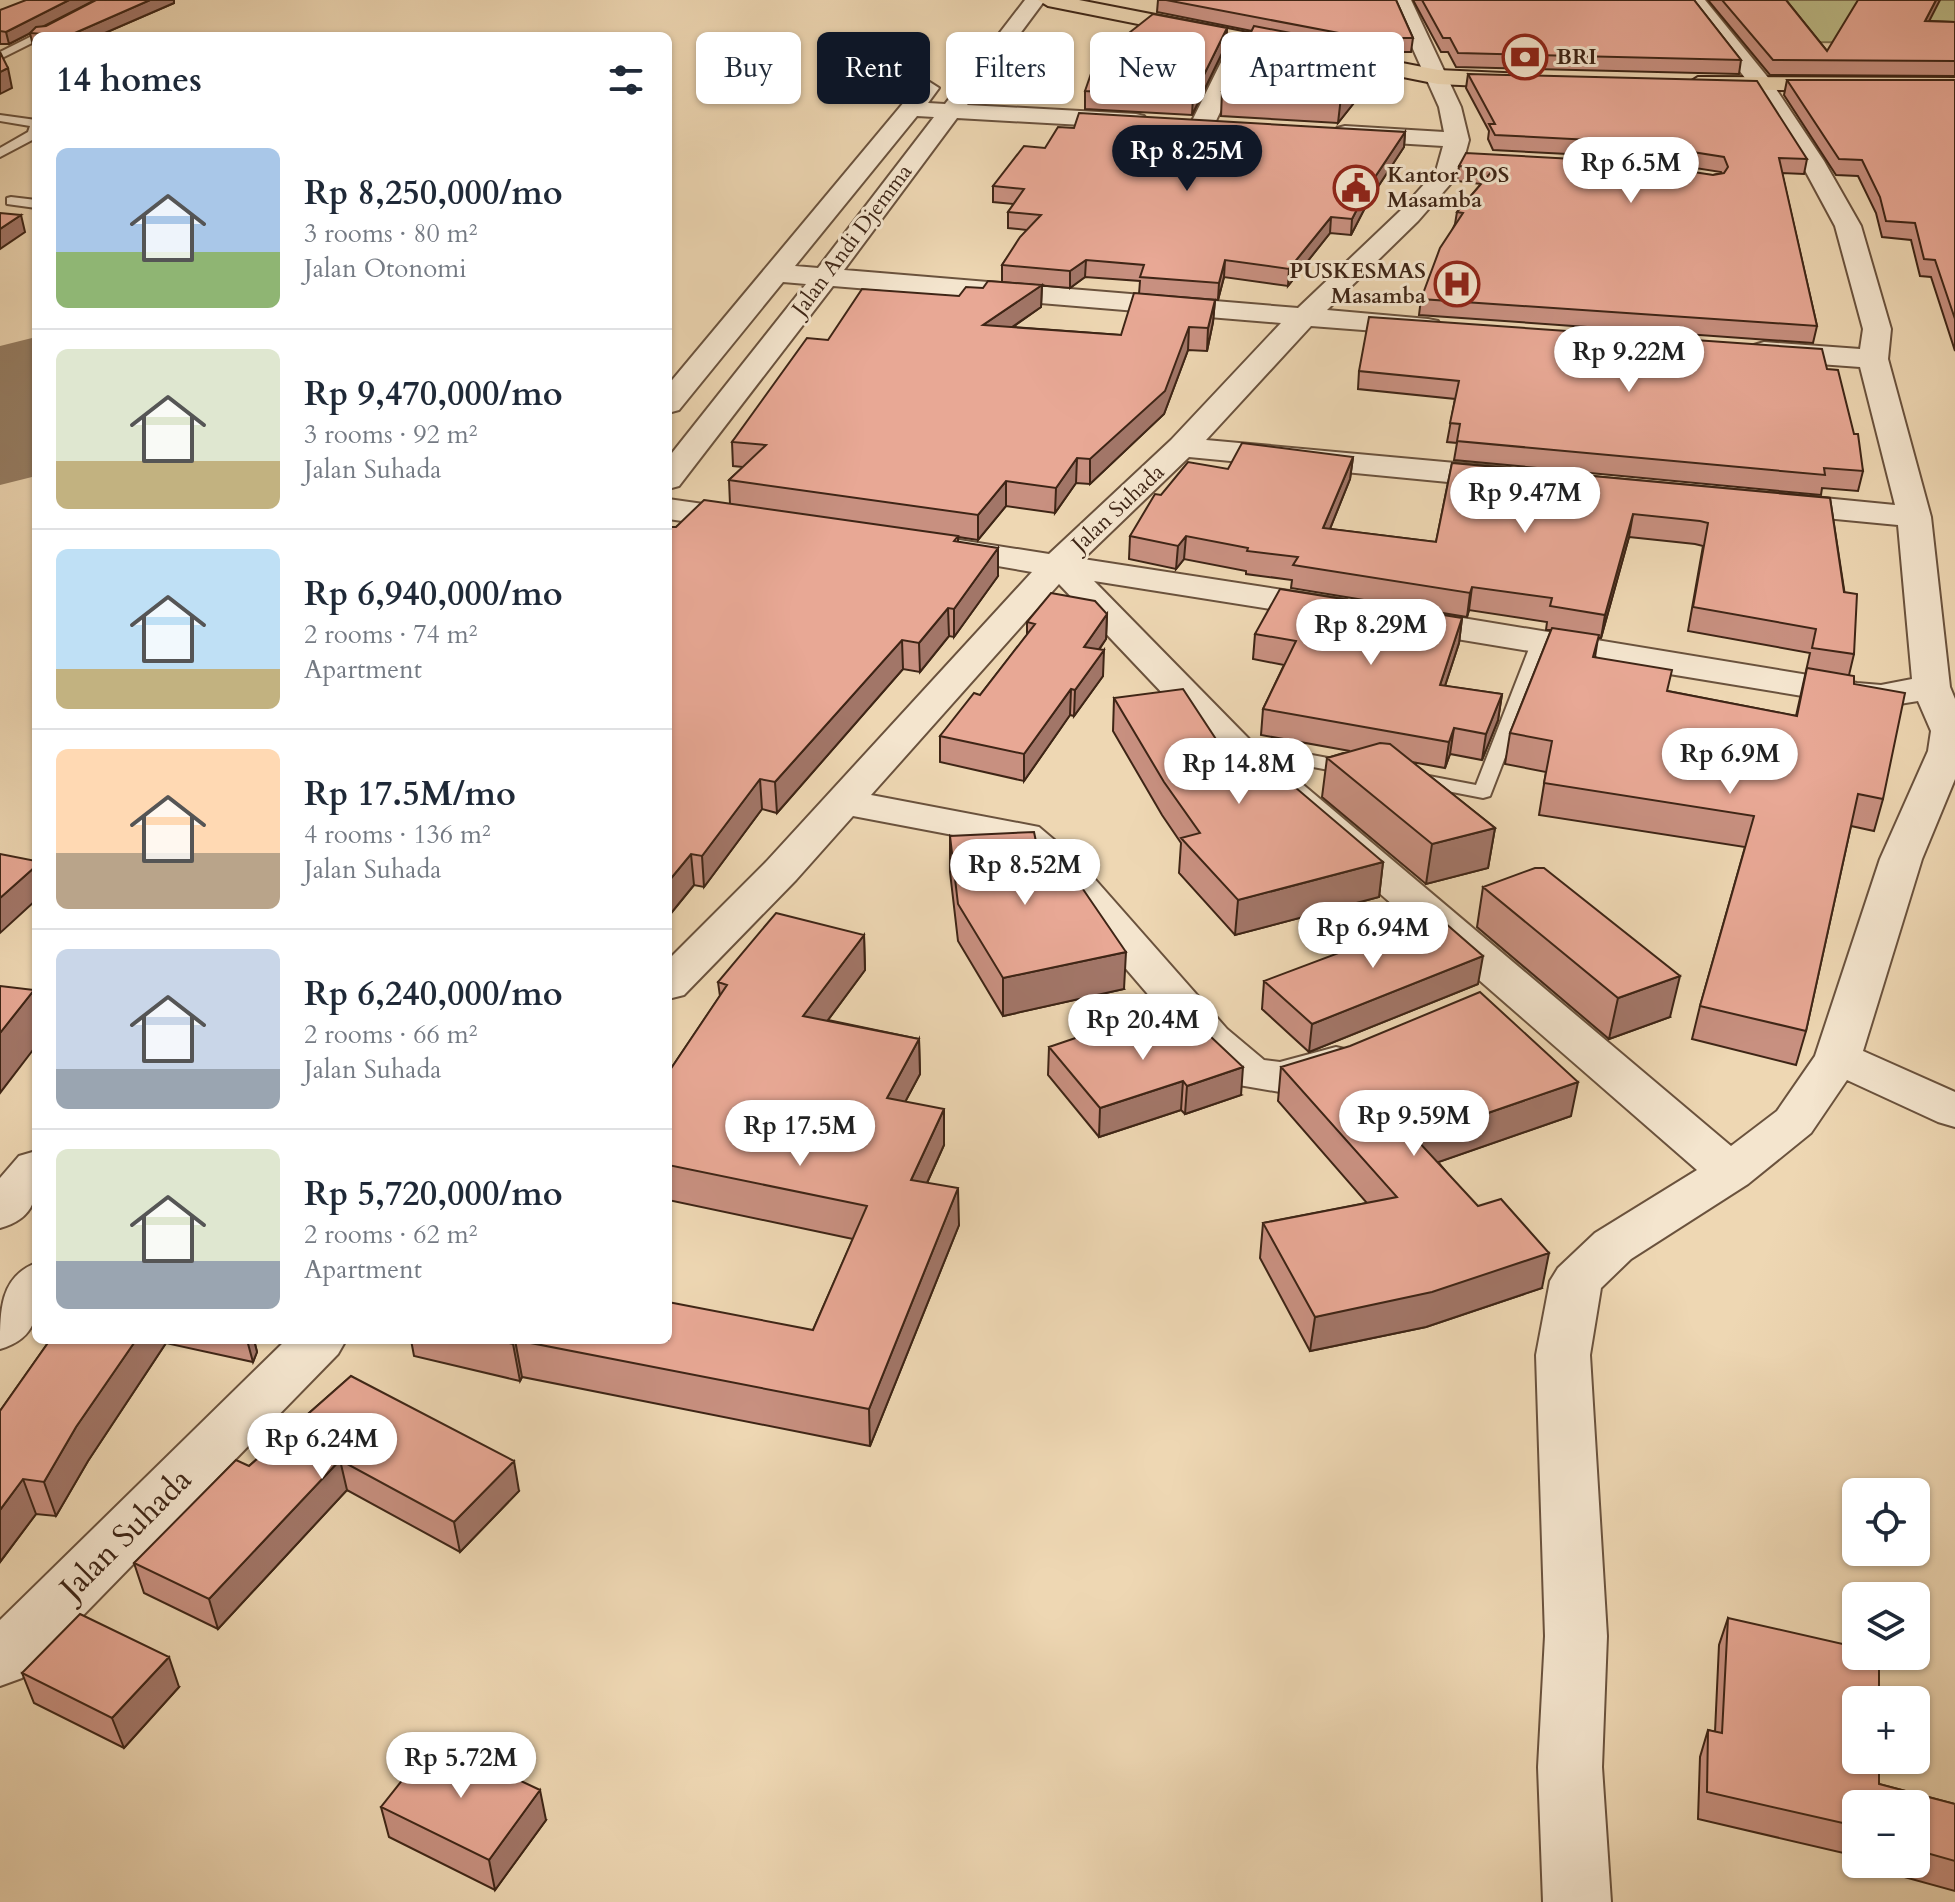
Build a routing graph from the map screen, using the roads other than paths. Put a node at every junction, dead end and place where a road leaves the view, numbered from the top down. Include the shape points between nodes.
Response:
1 (1035, 0) edge
2 (1048, 0) edge
3 (1401, 0) edge
4 (1694, 0) edge
5 (53, 29) edge
6 (47, 32) edge
7 (1221, 35) edge
8 (32, 40) edge
9 (0, 56) edge
10 (1404, 71) edge
11 (942, 73) dead end
12 (1438, 77) junction
13 (1221, 78) edge
14 (1540, 81) edge
15 (1683, 84) edge
16 (1762, 85) junction
17 (1955, 85) edge
18 (911, 109) junction
19 (950, 110) junction
20 (0, 118) edge
21 (32, 122) edge
22 (1155, 122) edge
23 (1234, 127) edge
24 (1330, 132) edge
25 (32, 135) edge
26 (1465, 151) junction
27 (0, 153) edge
28 (11, 201) dead end
29 (32, 204) edge
30 (776, 273) junction
31 (824, 278) junction
32 (1302, 319) junction
33 (1460, 330) edge
34 (1730, 349) edge
35 (1873, 359) junction
36 (672, 399) edge
37 (1182, 447) junction
38 (672, 474) edge
39 (1548, 482) edge
40 (1739, 500) edge
41 (672, 510) edge
42 (1914, 517) junction
43 (777, 524) edge
44 (902, 542) edge
45 (1058, 564) junction
46 (1541, 641) junction
47 (1931, 687) junction
48 (1235, 747) junction
49 (842, 802) junction
50 (672, 981) edge
51 (1516, 988) junction
52 (1473, 1006) edge
53 (1371, 1048) edge
54 (1838, 1058) junction
55 (1955, 1111) edge
56 (1730, 1172) junction
57 (32, 1173) edge
58 (0, 1211) edge
59 (32, 1287) edge
60 (0, 1329) edge
61 (315, 1344) edge
62 (0, 1660) edge
63 (1577, 1902) edge

1 - 19 street, Jalan Andi Djemma
2 - 7 highway
3 - 12 street
4 - 16 street
5 - 6 lane
8 - 9 lane
10 - 12 highway
11 - 18 street, Jalan Andi Djemma
12 - 14 highway
12 - 26 street
13 - 23 street via 1194,125
15 - 16 highway
16 - 17 highway
16 - 35 street via 1848,226 1877,329
18 - 19 street
18 - 30 street, Jalan Andi Djemma
19 - 22 street
19 - 31 street, Jalan Andi Djemma
20 - 21 lane
24 - 26 street
25 - 27 lane
26 - 32 street, Jalan Suhada via 1409,216
28 - 29 lane
30 - 31 street
30 - 36 street, Jalan Andi Djemma
31 - 32 street
31 - 38 street, Jalan Andi Djemma
32 - 33 street
32 - 37 street, Jalan Suhada
34 - 35 street
35 - 42 street
37 - 39 street
37 - 45 street, Jalan Suhada
40 - 42 street
41 - 43 street
42 - 47 street
44 - 45 street
45 - 46 street
45 - 48 street
45 - 49 street, Jalan Suhada
46 - 47 street via 1857,694 1881,696
46 - 48 lane via 1483,792
47 - 54 street via 1950,731 1947,751 1901,859
48 - 51 street
49 - 50 street, Jalan Suhada
49 - 53 street via 1024,836 1074,881 1211,1039 1250,1073 1280,1077 1328,1066
51 - 52 street
51 - 56 street
54 - 55 street
54 - 56 street via 1794,1122
56 - 63 street via 1613,1246 1576,1281 1563,1355 1576,1636 1570,1767
57 - 58 street
59 - 60 street
61 - 62 street, Jalan Suhada

